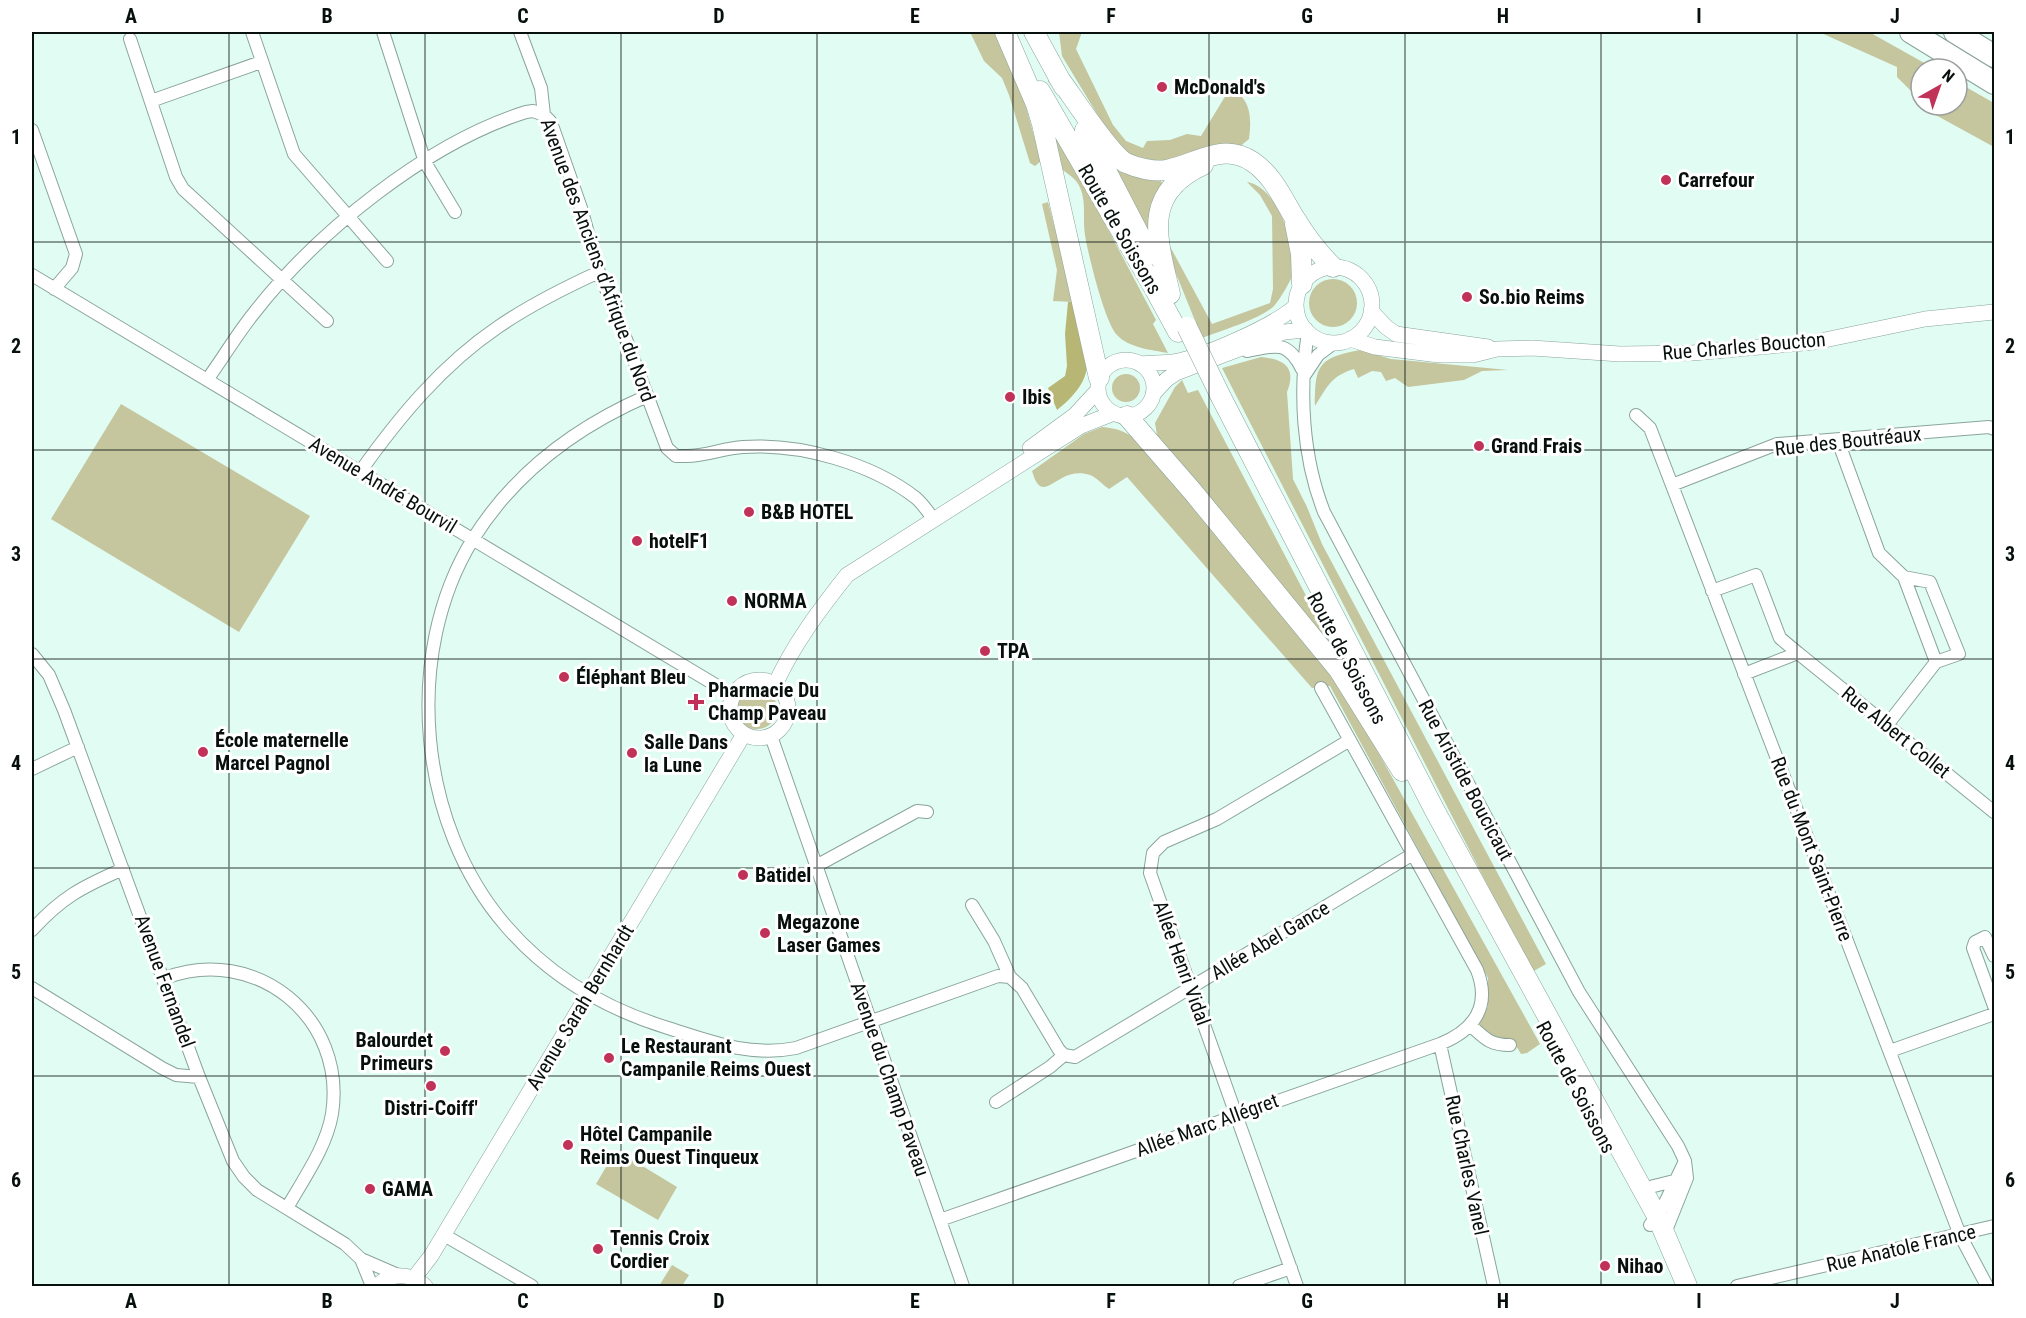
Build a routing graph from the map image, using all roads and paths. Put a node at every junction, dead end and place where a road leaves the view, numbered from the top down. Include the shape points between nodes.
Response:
1 (252, 32) edge
2 (383, 32) edge
3 (520, 32) edge
4 (1006, 32) edge
5 (1034, 32) edge
6 (1911, 32) edge
7 (1955, 32) edge
8 (130, 39) dead end
9 (1995, 56) edge
10 (261, 62) junction
11 (1058, 77) junction
12 (1995, 83) edge
13 (151, 102) junction
14 (544, 115) junction
15 (32, 130) edge
16 (1240, 157) junction
17 (425, 162) junction
18 (454, 213) dead end
19 (1293, 215) junction
20 (347, 217) junction
21 (387, 261) dead end
22 (1334, 267) junction
23 (599, 272) junction
24 (32, 275) edge
25 (281, 279) junction
26 (1302, 284) junction
27 (54, 289) junction
28 (1170, 294) junction
29 (1296, 306) junction
30 (1992, 310) edge
31 (1371, 311) junction
32 (327, 321) dead end
33 (1182, 330) junction
34 (1307, 331) junction
35 (1350, 339) junction
36 (1334, 343) junction
37 (1497, 349) junction
38 (1230, 354) junction
39 (1140, 364) junction
40 (1303, 374) junction
41 (207, 380) junction
42 (1099, 384) junction
43 (1153, 394) junction
44 (647, 396) junction
45 (1217, 398) junction
46 (1121, 415) junction
47 (1636, 415) dead end
48 (1995, 429) edge
49 (1838, 441) junction
50 (360, 472) junction
51 (1672, 485) junction
52 (934, 520) junction
53 (473, 540) junction
54 (1904, 577) junction
55 (1712, 591) junction
56 (1798, 653) junction
57 (32, 654) edge
58 (1936, 662) junction
59 (1744, 674) junction
60 (775, 685) junction
61 (1321, 688) dead end
62 (734, 696) junction
63 (1887, 724) junction
64 (744, 734) junction
65 (771, 736) junction
66 (1350, 740) junction
67 (78, 747) junction
68 (32, 769) edge
69 (927, 812) dead end
70 (1995, 812) edge
71 (1429, 814) junction
72 (1413, 854) junction
73 (816, 866) junction
74 (123, 869) junction
75 (972, 905) dead end
76 (32, 930) edge
77 (1995, 956) edge
78 (1010, 977) junction
79 (165, 978) junction
80 (1191, 987) junction
81 (32, 988) edge
82 (588, 994) junction
83 (1995, 1006) edge
84 (1995, 1014) edge
85 (870, 1020) junction
86 (1470, 1025) junction
87 (1440, 1044) junction
88 (1510, 1045) dead end
89 (1890, 1051) junction
90 (1064, 1055) junction
91 (199, 1077) junction
92 (1578, 1081) junction
93 (996, 1102) dead end
94 (1236, 1114) junction
95 (1685, 1161) junction
96 (1674, 1181) junction
97 (1642, 1189) junction
98 (287, 1208) junction
99 (940, 1220) junction
100 (1657, 1225) junction
101 (1995, 1226) edge
102 (444, 1235) junction
103 (1960, 1235) junction
104 (361, 1258) junction
105 (1291, 1269) junction
106 (398, 1275) junction
107 (419, 1282) edge
108 (372, 1287) edge
109 (377, 1287) edge
110 (532, 1287) edge
111 (963, 1287) edge
112 (1239, 1287) edge
113 (1297, 1287) edge
114 (1494, 1287) edge
115 (1686, 1287) edge
116 (1737, 1287) edge
117 (1987, 1287) edge

1 - 10 street
2 - 17 street
3 - 14 street, Avenue des Anciens d'Afrique du Nord via 540,88
4 - 33 main road, Route de Soissons
4 - 42 main road via 1042,124
5 - 11 main road, Route de Soissons
6 - 12 highway
7 - 9 highway
8 - 13 street
10 - 13 street
10 - 20 street via 294,154
11 - 16 main road via 1109,147 1125,162 1149,170 1166,170 1215,154
11 - 28 main road, Route de Soissons
13 - 25 street via 183,189
14 - 17 street via 533,111 510,117
14 - 23 street, Avenue des Anciens d'Afrique du Nord via 567,165
15 - 27 street via 76,254 72,268
16 - 19 main road via 1270,178
16 - 28 main road via 1217,159 1200,166 1177,182 1161,204 1157,234
17 - 18 street
17 - 20 street
19 - 22 main road
19 - 26 main road
20 - 21 street
20 - 25 street
22 - 26 street via 1313,273
22 - 31 street via 1346,269 1364,281 1372,301
23 - 44 street, Avenue des Anciens d'Afrique du Nord
23 - 50 street via 530,307 473,346 405,411
24 - 27 street, Avenue André Bourvil
25 - 32 street
25 - 41 street
26 - 29 street
27 - 41 street, Avenue André Bourvil
28 - 33 main road, Route de Soissons
29 - 34 street
29 - 39 street via 1279,319 1182,360
30 - 37 street, Rue Charles Boucton via 1925,319 1815,342 1692,353
31 - 35 street via 1364,328
31 - 37 street, Rue Charles Boucton via 1396,334
33 - 45 main road, Route de Soissons
34 - 36 street via 1315,338
34 - 38 street via 1284,332
34 - 40 street, Rue Aristide Boucicaut
35 - 36 street
35 - 37 street, Rue Charles Boucton via 1376,347 1439,355 1473,355
36 - 40 street
38 - 40 street via 1284,348 1292,351
38 - 43 street via 1176,373
39 - 42 street via 1131,360 1112,364 1104,370
39 - 43 street via 1152,377
40 - 95 street, Rue Aristide Boucicaut via 1310,470 1324,512 1578,992
41 - 50 street, Avenue André Bourvil
42 - 46 street via 1100,400 1106,408
42 - 52 street via 1075,415
43 - 46 street via 1144,409
44 - 52 street, Avenue des Anciens d'Afrique du Nord via 663,441 676,456 692,457 742,447 811,451 885,479 918,499
44 - 53 street via 595,422 547,454 505,496
45 - 71 main road, Route de Soissons
45 - 92 main road, Route de Soissons
46 - 52 street via 1081,426
46 - 71 main road via 1193,492 1339,670
47 - 51 street, Rue du Mont Saint-Pierre via 1650,428
48 - 49 street, Rue des Boutréaux
49 - 51 street, Rue des Boutréaux via 1777,444
49 - 54 street via 1879,553
50 - 53 street, Avenue André Bourvil
51 - 55 street, Rue du Mont Saint-Pierre
52 - 60 street via 847,575 820,608
53 - 62 street, Avenue André Bourvil
53 - 82 street via 445,603 430,675 430,743 443,807 467,867 506,926 554,971
54 - 58 street
54 - 58 street via 1930,582 1959,654
55 - 56 street, Rue Albert Collet via 1755,575 1780,638
55 - 59 street, Rue du Mont Saint-Pierre
56 - 59 street
56 - 63 street, Rue Albert Collet
57 - 67 street, Avenue Fernandel via 49,675
58 - 63 street
59 - 89 street, Rue du Mont Saint-Pierre
60 - 62 street via 752,681
60 - 65 street via 788,705 787,718
61 - 66 street
62 - 64 street via 731,717
63 - 70 street, Rue Albert Collet
64 - 65 street
64 - 82 street, Avenue Sarah Bernhardt
65 - 73 street, Avenue du Champ Paveau
66 - 72 street
66 - 80 street, Allée Henri Vidal via 1217,819 1164,842 1153,853 1150,873
67 - 68 street
67 - 74 street, Avenue Fernandel
69 - 73 street via 917,811
71 - 92 main road, Route de Soissons
72 - 80 street, Allée Abel Gance
72 - 86 street via 1483,985 1479,1010
73 - 85 street, Avenue du Champ Paveau
74 - 76 street via 77,890
74 - 79 street, Avenue Fernandel
75 - 78 street
77 - 83 street via 1985,937 1975,942 1973,948
78 - 85 street via 998,976
78 - 90 street via 1022,988
79 - 91 street, Avenue Fernandel
79 - 98 street via 211,969 252,976 295,1003 319,1034 330,1065 332,1111 324,1143
80 - 90 street, Allée Abel Gance via 1075,1057
80 - 94 street, Allée Henri Vidal
81 - 91 street via 162,1068 176,1075
82 - 85 street via 651,1023 756,1052 796,1048
82 - 102 street, Avenue Sarah Bernhardt
84 - 89 street
85 - 99 street, Avenue du Champ Paveau
86 - 87 street, Allée Marc Allégret
86 - 88 street via 1495,1045
87 - 94 street, Allée Marc Allégret
87 - 114 street, Rue Charles Vanel
89 - 103 street, Rue du Mont Saint-Pierre
90 - 93 street, Allée Abel Gance
91 - 98 street, Avenue Fernandel via 238,1170 257,1190
92 - 97 main road, Route de Soissons
92 - 100 main road, Route de Soissons
94 - 99 street, Allée Marc Allégret
94 - 105 street, Allée Henri Vidal
95 - 96 street
95 - 100 street via 1687,1178
96 - 97 street
96 - 100 street
97 - 100 main road, Route de Soissons
98 - 104 street, Avenue Fernandel
99 - 111 street, Avenue du Champ Paveau
100 - 115 main road, Route de Soissons
101 - 103 street, Rue Anatole France
102 - 107 street, Avenue Sarah Bernhardt
102 - 110 street
103 - 116 street, Rue Anatole France
103 - 117 street, Rue du Mont Saint-Pierre
104 - 106 street, Avenue Fernandel
104 - 108 street
105 - 112 street
105 - 113 street, Allée Henri Vidal
106 - 107 street, Avenue Sarah Bernhardt
106 - 109 street

